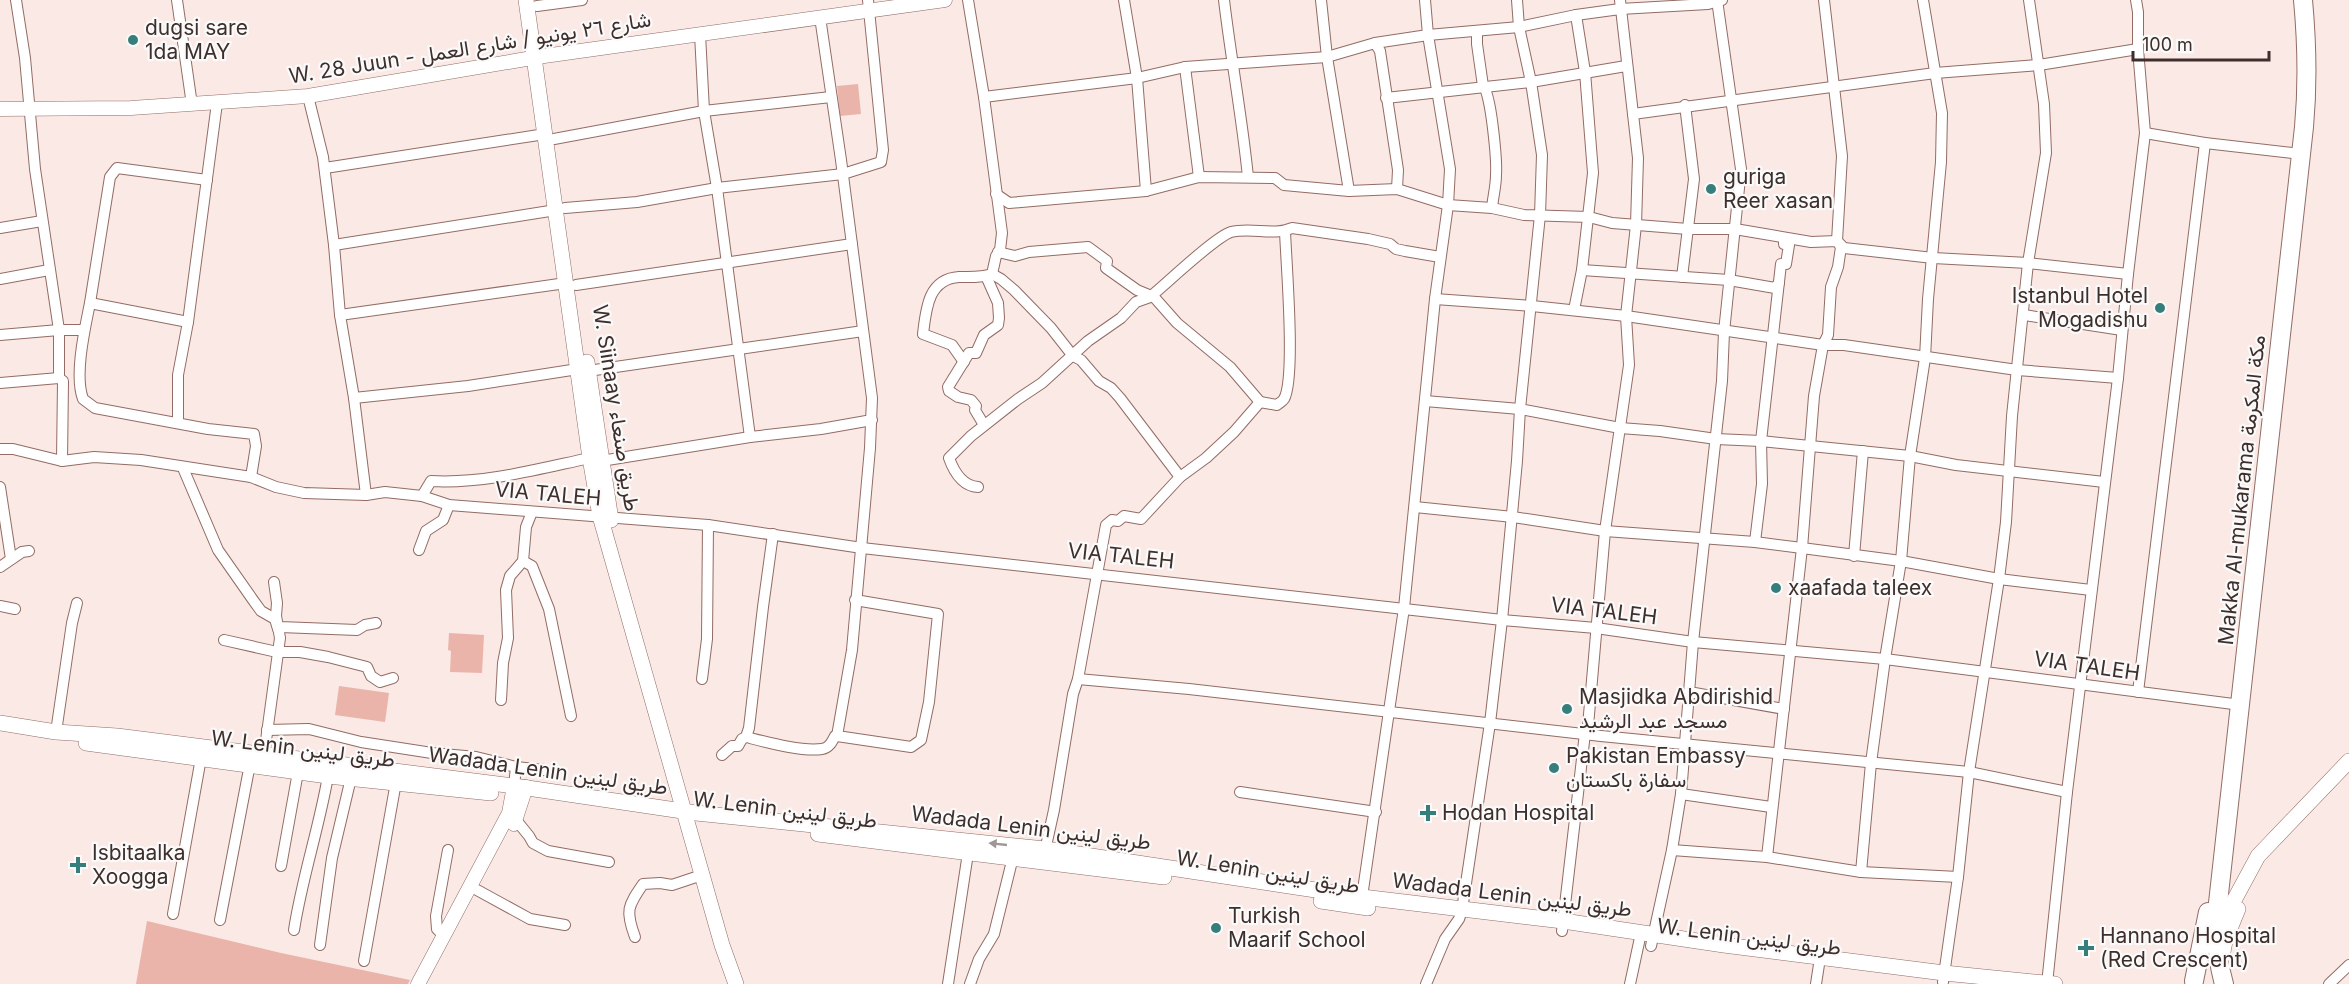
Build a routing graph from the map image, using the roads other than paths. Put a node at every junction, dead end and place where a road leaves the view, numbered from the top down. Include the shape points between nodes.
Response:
1 (16, 0) edge
2 (177, 0) edge
3 (582, 0) edge
4 (945, 0) edge
5 (968, 0) edge
6 (1124, 0) edge
7 (1224, 0) edge
8 (1322, 0) edge
9 (1425, 0) edge
10 (1517, 0) edge
11 (1719, 0) edge
12 (1824, 0) edge
13 (1923, 0) edge
14 (2030, 0) edge
15 (2136, 0) edge
16 (2294, 0) edge
17 (2303, 0) edge
18 (533, 2) edge
19 (1620, 4) edge
20 (869, 5) edge
21 (1576, 15) junction
22 (820, 17) junction
23 (1518, 27) junction
24 (1477, 31) junction
25 (700, 34) junction
26 (1428, 35) junction
27 (1375, 43) junction
28 (2138, 49) junction
29 (539, 57) junction
30 (1327, 57) junction
31 (1232, 63) junction
32 (2039, 65) junction
33 (1626, 66) junction
34 (1185, 68) junction
35 (1585, 72) junction
36 (1935, 73) junction
37 (1137, 78) junction
38 (1531, 82) junction
39 (1483, 86) junction
40 (1834, 88) junction
41 (1437, 92) junction
42 (308, 96) junction
43 (831, 97) junction
44 (984, 97) junction
45 (1386, 98) junction
46 (1732, 100) junction
47 (218, 103) junction
48 (192, 105) junction
49 (1685, 105) junction
50 (0, 110) edge
51 (30, 110) junction
52 (704, 111) junction
53 (1633, 114) junction
54 (2145, 133) junction
55 (549, 137) junction
56 (2205, 143) junction
57 (2296, 154) junction
58 (325, 168) junction
59 (843, 174) junction
60 (1199, 177) junction
61 (1248, 177) junction
62 (207, 180) junction
63 (717, 188) junction
64 (1397, 189) junction
65 (1146, 191) junction
66 (1349, 191) junction
67 (996, 194) junction
68 (1448, 205) junction
69 (1492, 208) junction
70 (560, 209) junction
71 (1540, 215) junction
72 (1589, 218) junction
73 (42, 221) junction
74 (1636, 225) junction
75 (0, 228) edge
76 (1688, 229) junction
77 (1735, 229) junction
78 (1285, 231) junction
79 (1784, 238) junction
80 (1837, 240) junction
81 (852, 244) junction
82 (334, 245) junction
83 (998, 252) junction
84 (1440, 257) junction
85 (1933, 258) junction
86 (726, 261) junction
87 (2028, 262) junction
88 (49, 270) junction
89 (1582, 270) junction
90 (1630, 273) junction
91 (2128, 274) junction
92 (989, 275) junction
93 (1682, 277) junction
94 (0, 279) edge
95 (1729, 280) junction
96 (1779, 283) junction
97 (571, 284) junction
98 (1150, 297) junction
99 (1435, 299) junction
100 (90, 303) junction
101 (1532, 306) junction
102 (1574, 310) junction
103 (340, 315) junction
104 (2024, 315) junction
105 (1626, 316) junction
106 (188, 322) junction
107 (59, 330) junction
108 (83, 330) junction
109 (2122, 330) junction
110 (863, 332) junction
111 (1724, 332) junction
112 (0, 335) edge
113 (1774, 339) junction
114 (1823, 345) junction
115 (737, 349) junction
116 (1073, 356) junction
117 (1925, 358) junction
118 (964, 362) junction
119 (583, 370) junction
120 (2017, 370) junction
121 (2118, 378) junction
122 (61, 380) junction
123 (81, 382) junction
124 (0, 383) edge
125 (354, 398) junction
126 (1425, 401) junction
127 (1260, 402) junction
128 (1520, 409) junction
129 (872, 420) junction
130 (178, 422) junction
131 (984, 425) junction
132 (1620, 428) junction
133 (750, 437) junction
134 (1716, 439) junction
135 (1761, 441) junction
136 (1809, 446) junction
137 (0, 449) edge
138 (1863, 451) junction
139 (1910, 456) junction
140 (595, 460) junction
141 (62, 461) junction
142 (183, 468) junction
143 (2009, 470) junction
144 (251, 477) junction
145 (1180, 477) junction
146 (2104, 482) junction
147 (0, 487) edge
148 (978, 487) dead end
149 (366, 495) junction
150 (422, 496) junction
151 (449, 505) junction
152 (1415, 507) junction
153 (532, 512) junction
154 (605, 517) junction
155 (1513, 517) junction
156 (708, 525) junction
157 (1605, 531) junction
158 (773, 534) junction
159 (1704, 539) junction
160 (1755, 542) junction
161 (862, 548) junction
162 (1802, 548) junction
163 (419, 550) dead end
164 (29, 551) dead end
165 (1854, 556) junction
166 (11, 559) junction
167 (523, 561) junction
168 (1901, 561) junction
169 (0, 567) edge
170 (1097, 573) junction
171 (1999, 579) junction
172 (274, 582) dead end
173 (2091, 590) junction
174 (855, 600) junction
175 (77, 603) dead end
176 (0, 606) edge
177 (1404, 608) junction
178 (15, 609) dead end
179 (1503, 620) junction
180 (376, 623) dead end
181 (1596, 627) junction
182 (278, 629) junction
183 (224, 640) dead end
184 (1693, 642) junction
185 (1791, 651) junction
186 (277, 652) junction
187 (1885, 659) junction
188 (1984, 672) junction
189 (393, 678) dead end
190 (702, 679) dead end
191 (1078, 679) junction
192 (2080, 683) junction
193 (1689, 692) junction
194 (2138, 692) junction
195 (501, 700) dead end
196 (2237, 704) junction
197 (1784, 709) junction
198 (1389, 711) junction
199 (571, 716) dead end
200 (0, 723) edge
201 (1490, 723) junction
202 (267, 730) junction
203 (0, 731) edge
204 (56, 732) junction
205 (1585, 733) junction
206 (837, 736) junction
207 (746, 737) junction
208 (1686, 742) junction
209 (1778, 753) junction
210 (264, 755) junction
211 (722, 755) dead end
212 (201, 758) junction
213 (2349, 761) edge
214 (1871, 763) junction
215 (250, 764) junction
216 (516, 767) junction
217 (544, 770) dead end
218 (298, 772) junction
219 (1969, 772) junction
220 (328, 776) junction
221 (2349, 776) edge
222 (351, 778) junction
223 (396, 782) junction
224 (519, 792) junction
225 (1240, 792) dead end
226 (2067, 792) junction
227 (1681, 794) junction
228 (1772, 807) junction
229 (1376, 812) junction
230 (691, 816) junction
231 (516, 820) junction
232 (807, 828) junction
233 (448, 850) dead end
234 (1672, 850) junction
235 (968, 853) junction
236 (1044, 855) junction
237 (1013, 857) junction
238 (1767, 857) junction
239 (609, 862) dead end
240 (281, 866) dead end
241 (1861, 872) junction
242 (702, 874) junction
243 (1958, 877) junction
244 (477, 890) junction
245 (1362, 897) junction
246 (173, 914) dead end
247 (1461, 915) junction
248 (220, 920) dead end
249 (565, 925) dead end
250 (1563, 926) junction
251 (294, 930) dead end
252 (2216, 933) junction
253 (444, 936) junction
254 (635, 937) dead end
255 (1646, 939) junction
256 (320, 945) dead end
257 (364, 961) dead end
258 (1819, 963) junction
259 (2349, 964) edge
260 (2222, 979) edge
261 (1948, 980) edge
262 (2193, 980) edge
263 (418, 984) edge
264 (427, 984) edge
265 (736, 984) edge
266 (744, 984) edge
267 (948, 984) edge
268 (970, 984) edge
269 (1426, 984) edge
270 (1630, 984) edge
271 (1816, 984) edge
272 (2050, 984) edge
273 (2329, 984) edge

1 - 51 street
2 - 48 street
3 - 18 street
4 - 20 street, W. 28 Juun - شارع ٢٦ يونيو / شارع العمل
5 - 44 street
6 - 37 street
7 - 31 street
8 - 30 street
9 - 26 street
10 - 23 street
11 - 19 street
11 - 46 street
12 - 40 street
13 - 36 street
14 - 32 street
15 - 28 street
16 - 57 highway, Makka Al-mukarama مكة المكرمة
17 - 57 highway, Makka Al-mukarama مكة المكرمة via 2307,87
18 - 29 main road, W. Siinaay طريق صنعاء
19 - 21 street
19 - 33 street
20 - 22 street, W. 28 Juun - شارع ٢٦ يونيو / شارع العمل
20 - 59 street via 883,154 881,162
21 - 23 street
21 - 35 street
22 - 25 street, W. 28 Juun - شارع ٢٦ يونيو / شارع العمل
22 - 43 street
23 - 24 street
23 - 38 street
24 - 26 street
24 - 39 street
25 - 29 street, W. 28 Juun - شارع ٢٦ يونيو / شارع العمل
25 - 52 street
26 - 27 street
26 - 41 street
27 - 30 street
27 - 45 street via 1380,51
28 - 32 street
28 - 54 street
29 - 42 street, W. 28 Juun - شارع ٢٦ يونيو / شارع العمل
29 - 55 main road, W. Siinaay طريق صنعاء
30 - 31 street
30 - 66 street
31 - 34 street
31 - 61 street
32 - 36 street
32 - 87 street via 2046,153
33 - 35 street
33 - 53 street
34 - 37 street
34 - 60 street
35 - 38 street
35 - 72 street via 1593,173
36 - 40 street
36 - 85 street via 1942,113
37 - 44 street
37 - 65 street
38 - 39 street
38 - 71 street via 1542,155
39 - 41 street
39 - 69 street via 1487,90 1495,154
40 - 46 street
40 - 80 street via 1842,156
41 - 45 street
41 - 68 street via 1450,169
42 - 47 street, W. 28 Juun - شارع ٢٦ يونيو / شارع العمل
42 - 58 street
43 - 52 street
43 - 59 street
44 - 67 street
45 - 64 street via 1398,170
46 - 49 street
46 - 77 street via 1741,169
47 - 48 street, W. 28 Juun - شارع ٢٦ يونيو / شارع العمل
47 - 62 street
48 - 51 street, W. 28 Juun - شارع ٢٦ يونيو / شارع العمل
49 - 53 street
49 - 76 street via 1694,179
50 - 51 street, W. 28 Juun - شارع ٢٦ يونيو / شارع العمل
51 - 73 street
52 - 55 street
52 - 63 street
53 - 74 street via 1638,172
54 - 56 street
54 - 91 street
55 - 58 street
55 - 70 main road, W. Siinaay طريق صنعاء
56 - 57 street
56 - 194 street
57 - 196 highway, Makka Al-mukarama مكة المكرمة
58 - 82 street
59 - 63 street
59 - 81 street
60 - 61 street
60 - 65 street
61 - 66 street
62 - 100 street via 117,168 110,177
62 - 106 street
63 - 70 street via 637,202
63 - 86 street
64 - 66 street
64 - 68 street
65 - 67 street via 1009,203
67 - 83 street via 1002,233
68 - 69 street
68 - 84 street
69 - 71 street
70 - 82 street
70 - 97 main road, W. Siinaay طريق صنعاء
71 - 72 street
71 - 101 street
72 - 74 street
72 - 89 street
73 - 75 street
73 - 88 street
74 - 76 street
74 - 90 street
76 - 77 street
76 - 93 street
77 - 79 street
77 - 95 street
78 - 84 street via 1292,228 1368,239
78 - 98 street via 1246,229 1229,233
78 - 127 street via 1289,377 1284,399 1277,405
79 - 80 street
79 - 96 street via 1788,245 1786,264 1782,264
80 - 85 street via 1844,248
80 - 114 street via 1840,253 1828,335
81 - 86 street
81 - 110 street
82 - 103 street
83 - 92 street
83 - 98 street via 1015,256 1088,248 1107,261 1106,268
84 - 99 street
85 - 87 street
85 - 117 street
86 - 97 street
86 - 115 street
87 - 91 street
87 - 104 street
88 - 94 street
88 - 107 street
89 - 90 street
89 - 102 street
90 - 93 street
90 - 105 street
91 - 109 street
92 - 116 street via 1001,279 1052,328
92 - 118 street via 998,303 998,325 984,335 976,353 969,353
92 - 118 street via 955,277 939,283 931,292 923,334 952,345
93 - 95 street
95 - 96 street via 1774,288
95 - 111 street
96 - 113 street
97 - 103 street
97 - 119 main road, W. Siinaay طريق صنعاء
98 - 116 street via 1136,302
98 - 127 street via 1230,367
99 - 101 street
99 - 126 street
100 - 106 street
100 - 108 street
101 - 102 street
101 - 128 street
102 - 105 street
103 - 125 street
104 - 109 street
104 - 120 street
105 - 111 street
105 - 132 street via 1629,365
106 - 130 street via 178,375
107 - 108 street
107 - 112 street
107 - 122 street
108 - 123 street
109 - 121 street
110 - 115 street
110 - 129 street
111 - 113 street
111 - 134 street
113 - 114 street
113 - 135 street
114 - 117 street
114 - 136 street
115 - 119 street
115 - 133 street
116 - 131 street
116 - 145 street via 1120,398
117 - 120 street
117 - 139 street
118 - 131 street via 950,381 949,391 970,400
119 - 125 street
119 - 140 main road, W. Siinaay طريق صنعاء
120 - 121 street
120 - 143 street
121 - 146 street
122 - 123 street
122 - 124 street
122 - 141 street
123 - 130 street via 83,399 95,408
125 - 149 street
126 - 128 street
126 - 152 street
127 - 145 street via 1206,458
128 - 132 street
128 - 155 street
129 - 133 street
129 - 161 street
130 - 144 street via 254,434
131 - 148 street via 950,458 959,478 969,487
132 - 134 street
132 - 157 street
133 - 140 street
134 - 135 street
134 - 159 street
135 - 136 street
135 - 160 street via 1762,484
136 - 138 street
136 - 162 street
137 - 141 street, VIA TALEH
138 - 139 street
138 - 165 street
139 - 143 street
139 - 168 street
140 - 150 street via 504,476 431,481
140 - 154 main road, W. Siinaay طريق صنعاء
141 - 142 street, VIA TALEH via 122,458
142 - 144 street, VIA TALEH
142 - 182 street via 218,550
143 - 146 street
143 - 171 street
144 - 149 street, VIA TALEH via 304,494
145 - 170 street via 1141,519 1124,516 1106,525
146 - 173 street
147 - 166 street
149 - 150 street, VIA TALEH via 385,492
150 - 151 street, VIA TALEH
151 - 153 street, VIA TALEH
151 - 163 street via 443,520 426,531
152 - 155 street
152 - 177 street
153 - 154 street, VIA TALEH
153 - 167 street via 526,527
154 - 156 street, VIA TALEH
154 - 230 main road, W. Siinaay طريق صنعاء
155 - 157 street
155 - 179 street
156 - 158 street, VIA TALEH
156 - 190 street
157 - 159 street
157 - 181 street
158 - 161 street, VIA TALEH
158 - 207 street
159 - 160 street
159 - 184 street
160 - 162 street
161 - 170 street, VIA TALEH
161 - 174 street
162 - 165 street
162 - 185 street
164 - 166 street
165 - 168 street
166 - 169 street
167 - 195 street via 510,576 506,590 508,638 502,663
167 - 199 street via 532,566 549,609
168 - 171 street
168 - 187 street
170 - 177 street, VIA TALEH
170 - 191 street
171 - 173 street
171 - 188 street
172 - 182 street
173 - 192 street
174 - 206 street via 852,650
174 - 206 street via 938,614 929,702 921,740 911,747
175 - 204 street
176 - 178 street
177 - 179 street, VIA TALEH
177 - 198 street
179 - 181 street, VIA TALEH
179 - 201 street
180 - 182 street via 357,630
181 - 184 street, VIA TALEH
181 - 205 street
182 - 186 street
183 - 186 street
184 - 185 street, VIA TALEH
184 - 193 street
185 - 187 street, VIA TALEH
185 - 197 street
186 - 189 street via 300,652 367,667 380,682
186 - 202 street
187 - 188 street, VIA TALEH
187 - 214 street
188 - 192 street, VIA TALEH
188 - 219 street
191 - 198 street
191 - 236 street
192 - 194 street, VIA TALEH
192 - 226 street
193 - 197 street
193 - 208 street
194 - 196 street, VIA TALEH
196 - 252 highway, Makka Al-mukarama مكة المكرمة
196 - 262 highway, Makka Al-mukarama مكة المكرمة via 2208,919
197 - 209 street
198 - 201 street
198 - 229 street
200 - 204 main road, Wadada Lenin طريق لينين
201 - 205 street
201 - 247 street
202 - 210 street
202 - 216 street via 309,729 361,742 476,757
203 - 212 main road, W. Lenin طريق لينين
204 - 210 main road, Wadada Lenin طريق لينين
205 - 208 street
205 - 250 street
206 - 207 street via 823,749
207 - 211 street
208 - 209 street
208 - 227 street
209 - 214 street
209 - 228 street
210 - 224 main road, Wadada Lenin طريق لينين
212 - 215 main road, W. Lenin طريق لينين
212 - 246 street
213 - 252 main road via 2263,850
214 - 219 street
214 - 241 street
215 - 218 main road, W. Lenin طريق لينين
215 - 248 street
216 - 217 street
216 - 224 street
218 - 220 main road, W. Lenin طريق لينين
218 - 240 street
219 - 226 street
219 - 243 street
220 - 222 main road, W. Lenin طريق لينين
220 - 251 street
221 - 260 main road via 2261,868 2225,941
222 - 223 main road, W. Lenin طريق لينين
222 - 256 street via 333,858
223 - 224 main road, W. Lenin طريق لينين
223 - 257 street
224 - 230 main road, W. Lenin طريق لينين
224 - 231 street
224 - 253 street
225 - 229 street
226 - 272 street
227 - 228 street
227 - 234 street
228 - 238 street
229 - 245 street
230 - 232 main road, Wadada Lenin طريق لينين
230 - 242 main road
230 - 266 main road
231 - 239 street via 532,843 548,851
231 - 244 street
232 - 235 main road, W. Lenin طريق لينين
236 -> 232 main road, Wadada Lenin طريق لينين
233 - 253 street via 436,916 437,929
234 - 238 street
234 - 255 street
235 - 237 main road, W. Lenin طريق لينين
235 - 267 street
236 - 237 main road, W. Lenin طريق لينين
236 - 245 main road, Wadada Lenin طريق لينين
236 - 247 main road, W. Lenin طريق لينين
237 - 268 street via 994,934
238 - 241 street
241 - 243 street
242 - 254 street via 672,885 643,884 628,905
242 - 265 main road
243 - 261 street
244 - 249 street via 530,919
244 - 264 street
245 - 247 main road, Wadada Lenin طريق لينين
247 - 250 main road, Wadada Lenin طريق لينين
247 - 269 street via 1444,939
250 - 255 main road, Wadada Lenin طريق لينين
252 - 260 highway, Makka Al-mukarama مكة المكرمة
252 - 262 main road
253 - 263 street
255 - 258 main road, Wadada Lenin طريق لينين
255 - 270 street
258 - 261 main road, Wadada Lenin طريق لينين
258 - 271 street
259 - 273 street
260 - 262 highway
261 - 272 main road, Wadada Lenin طريق لينين

